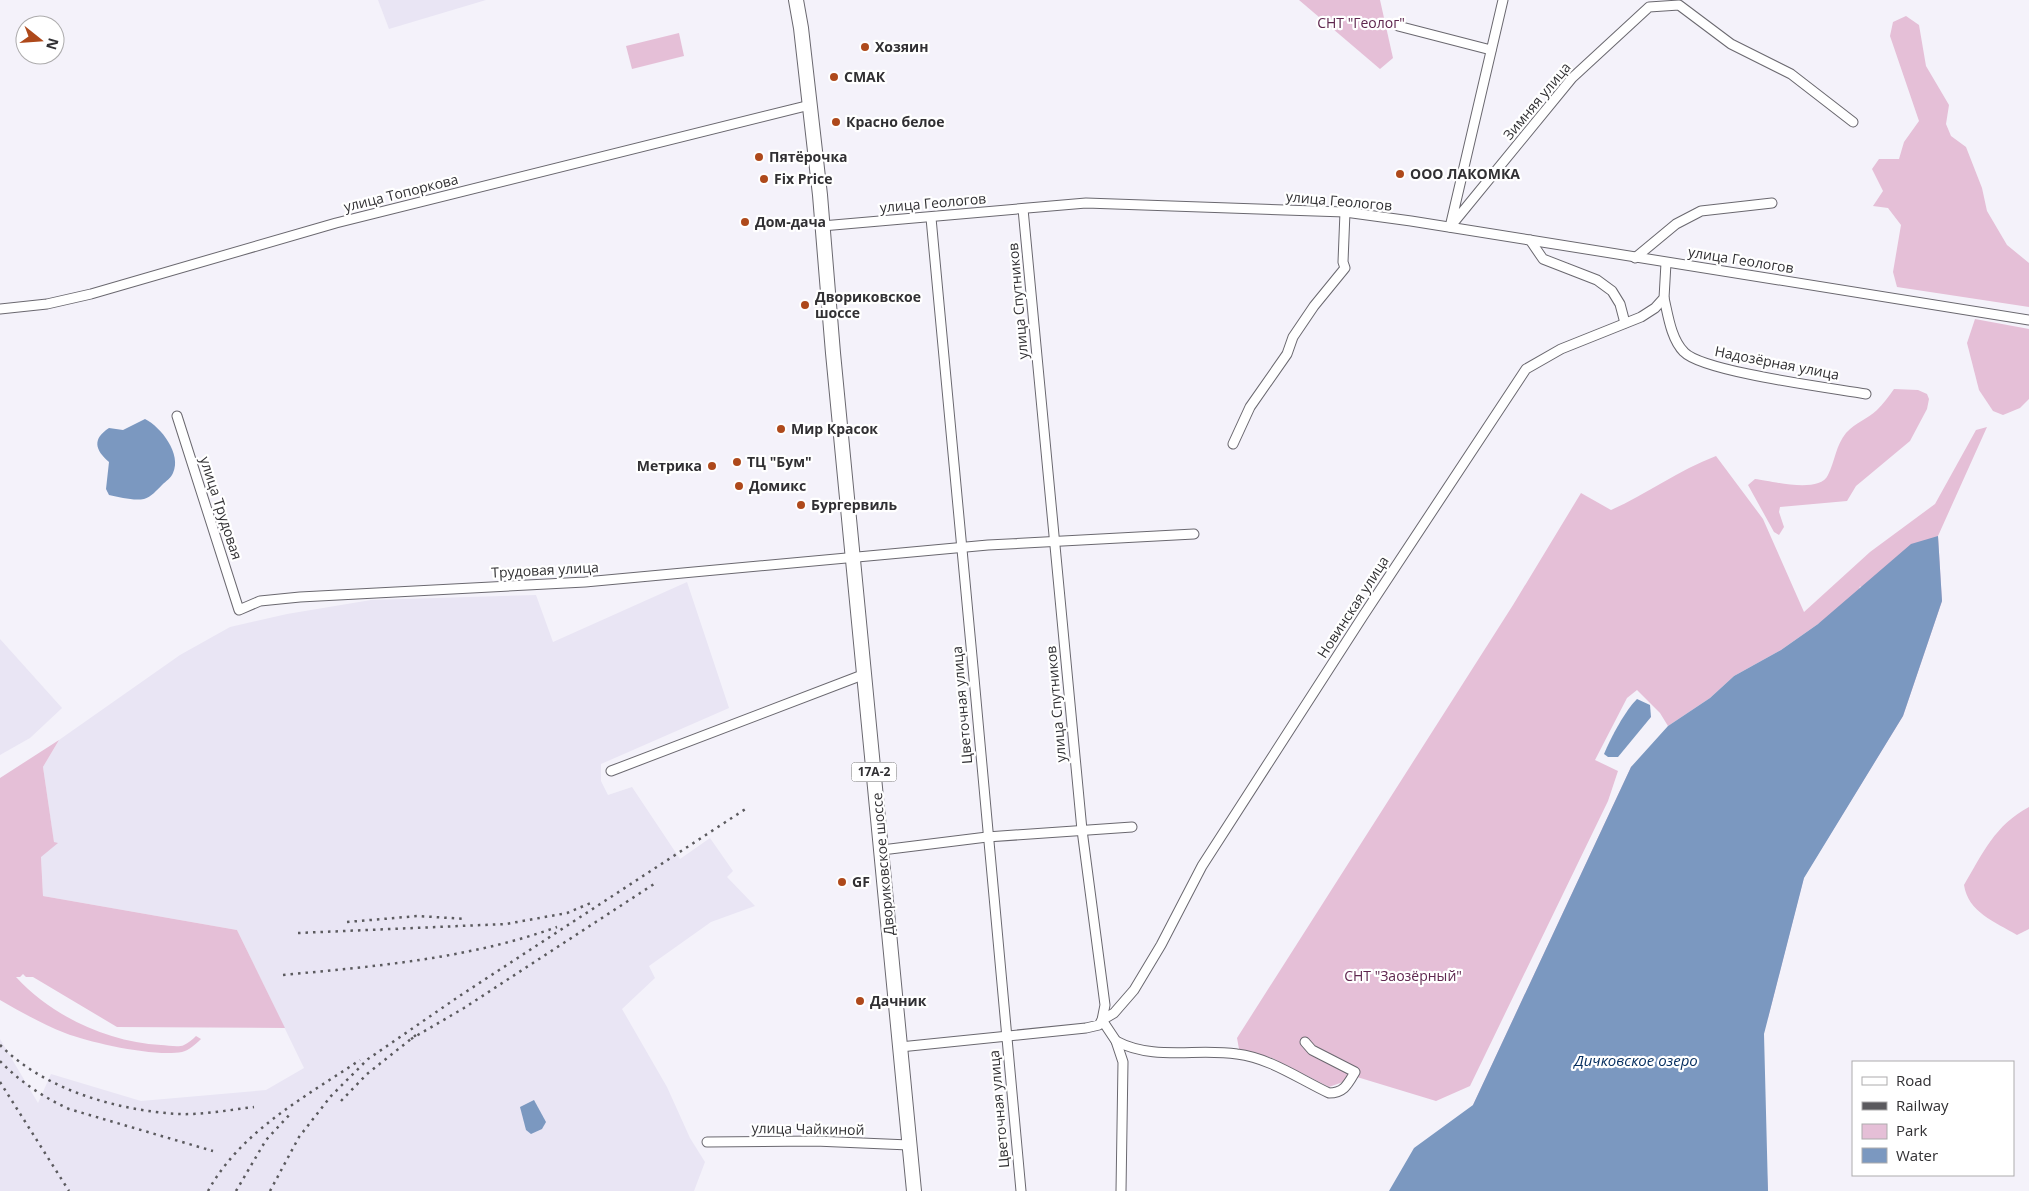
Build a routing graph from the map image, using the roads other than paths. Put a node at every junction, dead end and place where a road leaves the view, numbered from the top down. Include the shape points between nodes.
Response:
1 (796, 0) edge
2 (1503, 0) edge
3 (1398, 26) dead end
4 (1491, 50) junction
5 (810, 104) junction
6 (1854, 122) dead end
7 (1772, 203) dead end
8 (1023, 209) junction
9 (1345, 212) junction
10 (931, 218) junction
11 (822, 226) junction
12 (1450, 227) junction
13 (1530, 240) junction
14 (1635, 258) junction
15 (1666, 263) junction
16 (1664, 298) junction
17 (0, 309) edge
18 (2029, 320) edge
19 (1625, 323) junction
20 (1866, 394) dead end
21 (176, 416) dead end
22 (1233, 444) dead end
23 (1194, 534) dead end
24 (1055, 542) junction
25 (964, 547) junction
26 (853, 557) junction
27 (239, 610) joint
28 (865, 674) junction
29 (611, 771) dead end
30 (1132, 827) dead end
31 (1082, 830) junction
32 (987, 838) junction
33 (882, 850) junction
34 (1102, 1020) junction
35 (1006, 1036) junction
36 (1116, 1041) junction
37 (1305, 1042) dead end
38 (900, 1047) junction
39 (707, 1142) dead end
40 (909, 1144) junction
41 (914, 1191) edge
42 (1021, 1191) edge
43 (1121, 1191) edge

1 - 5 main road, Двориковское шоссе
2 - 4 street
3 - 4 street
4 - 12 street
5 - 11 main road, Двориковское шоссе
5 - 17 street, улица Топоркова via 336,223 91,294 46,304
6 - 12 street, Зимняя улица via 1791,74 1732,44 1679,5 1649,7 1572,78
7 - 14 street via 1701,211 1676,224
8 - 9 street, улица Геологов via 1086,203
8 - 10 street, улица Геологов
8 - 24 street, улица Спутников
9 - 12 street, улица Геологов
9 - 22 street via 1345,268 1293,337 1287,354 1250,407
10 - 11 street, улица Геологов
10 - 25 street, Цветочная улица
11 - 26 main road, Двориковское шоссе / 17А-2
12 - 13 street, улица Геологов
13 - 14 street, улица Геологов
13 - 19 street via 1543,259 1597,280 1612,291 1620,304
14 - 15 street, улица Геологов
15 - 16 street
15 - 18 street, улица Геологов
16 - 19 street, Новинская улица via 1655,308
16 - 20 street, Надозёрная улица via 1673,331 1682,350 1690,358 1724,369
19 - 34 street, Новинская улица via 1561,349 1526,369 1202,866 1162,945 1134,990 1114,1013
21 - 27 street, улица Трудовая
23 - 24 street, Трудовая улица
24 - 25 street, Трудовая улица
24 - 31 street, улица Спутников
25 - 26 street, Трудовая улица
25 - 32 street, Цветочная улица
26 - 27 street, Трудовая улица via 585,582 290,598 260,601
26 - 28 main road, Двориковское шоссе / 17А-2
28 - 29 street
28 - 33 main road, Двориковское шоссе / 17А-2
30 - 31 street
31 - 32 street
31 - 34 street, улица Спутников via 1105,1005
32 - 33 street
32 - 35 street, Цветочная улица
33 - 38 main road, Двориковское шоссе / 17А-2
34 - 35 street, Новинская улица via 1099,1025 1086,1028
34 - 36 street
35 - 38 street, Новинская улица
35 - 42 street, Цветочная улица
36 - 37 street via 1132,1050 1238,1054 1273,1064 1329,1093 1338,1093 1348,1086 1355,1072 1312,1050
36 - 43 street via 1123,1062
38 - 40 main road, Двориковское шоссе / 17А-2
39 - 40 street, улица Чайкиной
40 - 41 main road, Двориковское шоссе / 17А-2

